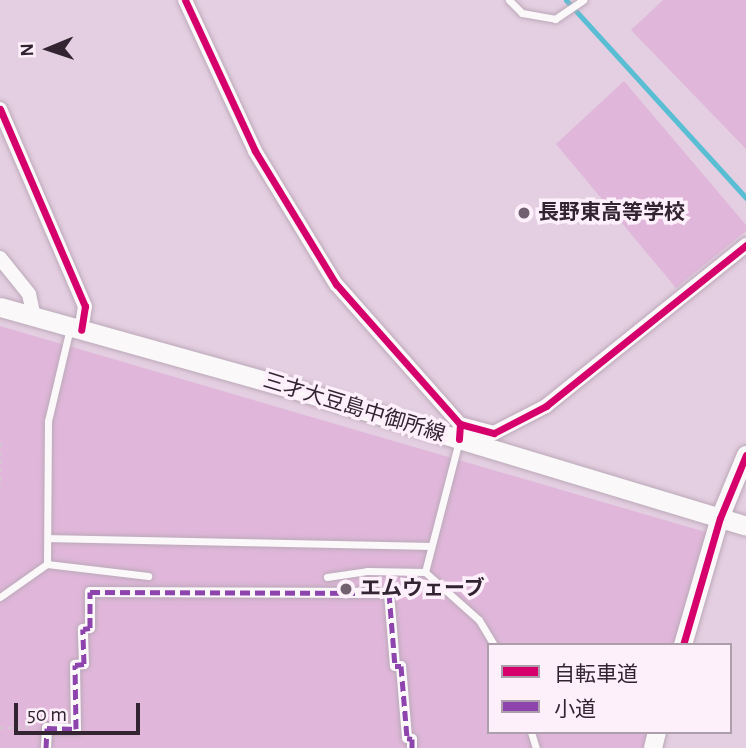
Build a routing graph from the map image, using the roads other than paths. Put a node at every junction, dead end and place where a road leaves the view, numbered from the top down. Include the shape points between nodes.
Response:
1 (185, 0) edge
2 (509, 0) edge
3 (583, 0) edge
4 (0, 108) edge
5 (746, 246) edge
6 (0, 258) edge
7 (0, 307) edge
8 (34, 317) junction
9 (75, 329) junction
10 (460, 432) junction
11 (746, 455) edge
12 (720, 519) junction
13 (746, 526) edge
14 (48, 538) junction
15 (429, 546) junction
16 (47, 564) junction
17 (425, 572) junction
18 (148, 576) dead end
19 (327, 577) dead end
20 (0, 597) edge
21 (493, 643) edge
22 (684, 643) edge
23 (46, 748) edge
24 (412, 748) edge

1 - 10 street via 255,151 336,284
2 - 3 lane via 522,13 555,19
4 - 9 street via 85,306
5 - 10 street via 546,407 494,433
6 - 8 street via 29,294
7 - 8 main road, 三才大豆島中御所線
8 - 9 main road, 三才大豆島中御所線
9 - 10 main road, 三才大豆島中御所線
9 - 14 lane via 48,421
10 - 12 main road, 三才大豆島中御所線
10 - 15 lane
11 - 12 street
12 - 13 main road, 三才大豆島中御所線
12 - 22 street
14 - 15 lane
14 - 16 lane
15 - 17 lane
16 - 18 lane
16 - 20 lane
17 - 19 lane via 367,571
17 - 21 lane via 479,620
23 - 24 street via 47,728 76,729 75,665 84,664 83,629 90,628 90,592 389,593 395,666 401,666 402,703 406,704 407,738 412,739

